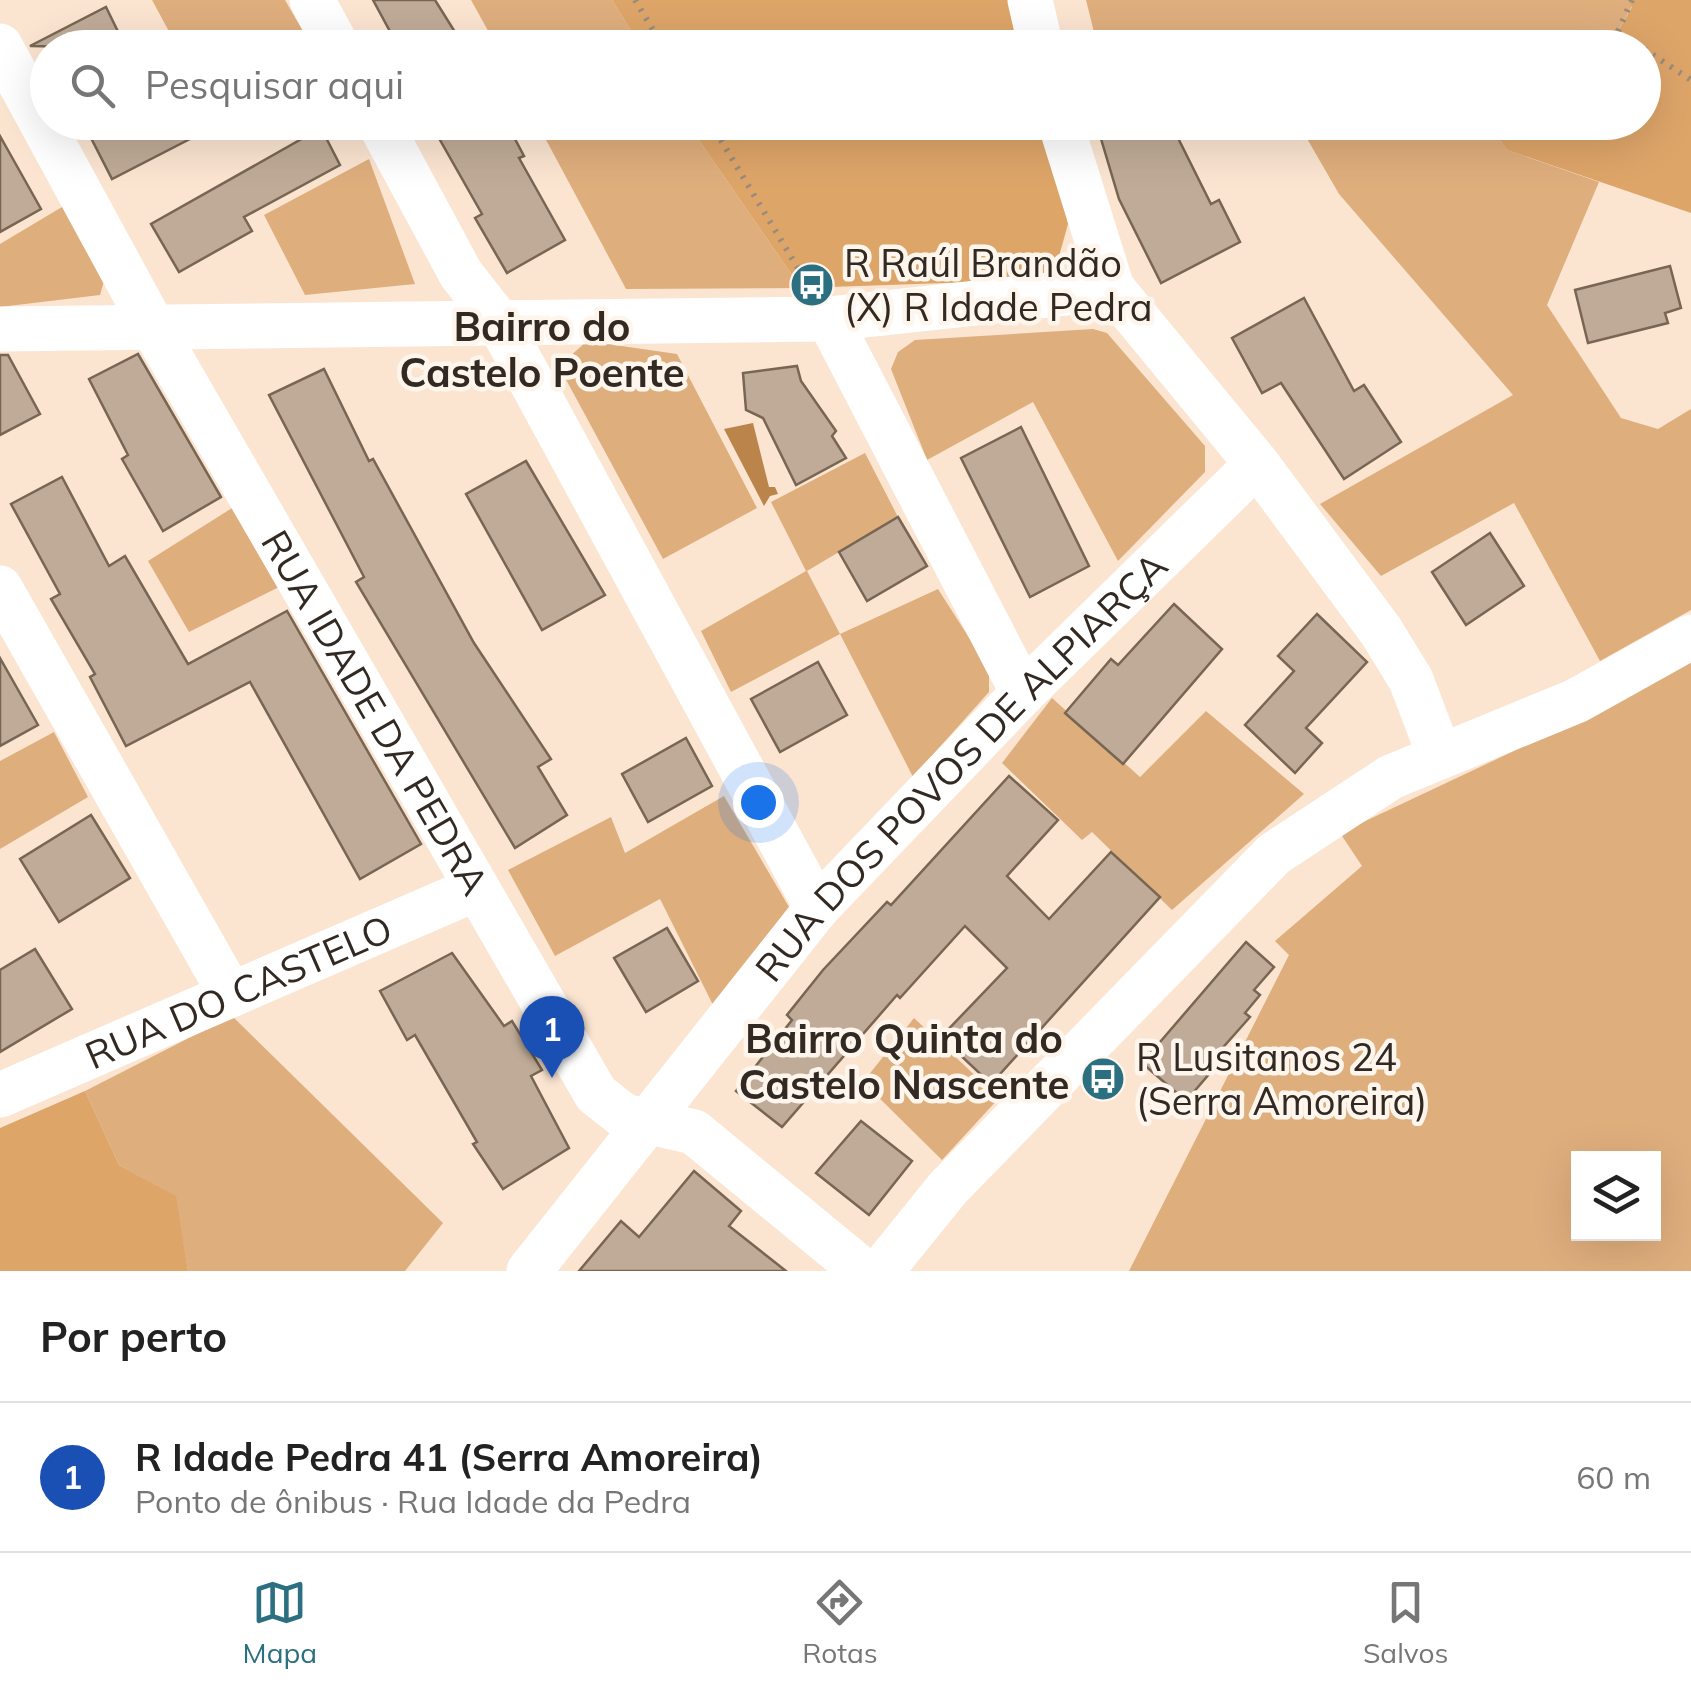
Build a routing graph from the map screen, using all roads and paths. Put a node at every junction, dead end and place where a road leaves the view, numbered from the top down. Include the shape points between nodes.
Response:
1 (312, 0) edge
2 (635, 0) edge
3 (1030, 0) edge
4 (1632, 0) edge
5 (328, 30) edge
6 (653, 30) edge
7 (1037, 30) edge
8 (1618, 30) edge
9 (0, 46) edge
10 (1661, 60) edge
11 (1691, 80) edge
12 (30, 101) edge
13 (51, 140) edge
14 (389, 140) edge
15 (721, 140) edge
16 (1066, 140) edge
17 (1112, 288) junction
18 (829, 320) junction
19 (500, 324) junction
20 (0, 329) edge
21 (154, 329) junction
22 (1257, 464) junction
23 (0, 588) edge
24 (1691, 638) edge
25 (1022, 693) junction
26 (1439, 754) junction
27 (475, 888) junction
28 (818, 908) junction
29 (230, 992) junction
30 (0, 1095) edge
31 (646, 1125) junction
32 (529, 1271) edge
33 (863, 1271) edge
34 (881, 1271) edge

1 - 5 street
2 - 6 path
3 - 7 street
4 - 8 path
9 - 12 street, RUA IDADE DA PEDRA
10 - 11 path
13 - 21 street, RUA IDADE DA PEDRA
14 - 19 street via 461,274
15 - 18 path
16 - 17 street
17 - 18 street
17 - 22 street
18 - 19 street
18 - 25 street
19 - 21 street
19 - 28 street
20 - 21 street
21 - 27 street, RUA IDADE DA PEDRA
22 - 25 street, RUA DOS POVOS DE ALPIARÇA
22 - 26 street via 1399,658
23 - 29 street
24 - 26 street via 1576,700
25 - 28 street, RUA DOS POVOS DE ALPIARÇA
26 - 34 street via 1344,805 1264,864 948,1188
27 - 29 street, RUA DO CASTELO
27 - 31 street, RUA IDADE DA PEDRA via 596,1094
28 - 31 street, RUA DOS POVOS DE ALPIARÇA
29 - 30 street, RUA DO CASTELO
31 - 32 street, RUA DOS POVOS DE ALPIARÇA
31 - 33 street, RUA IDADE DA PEDRA via 694,1132

